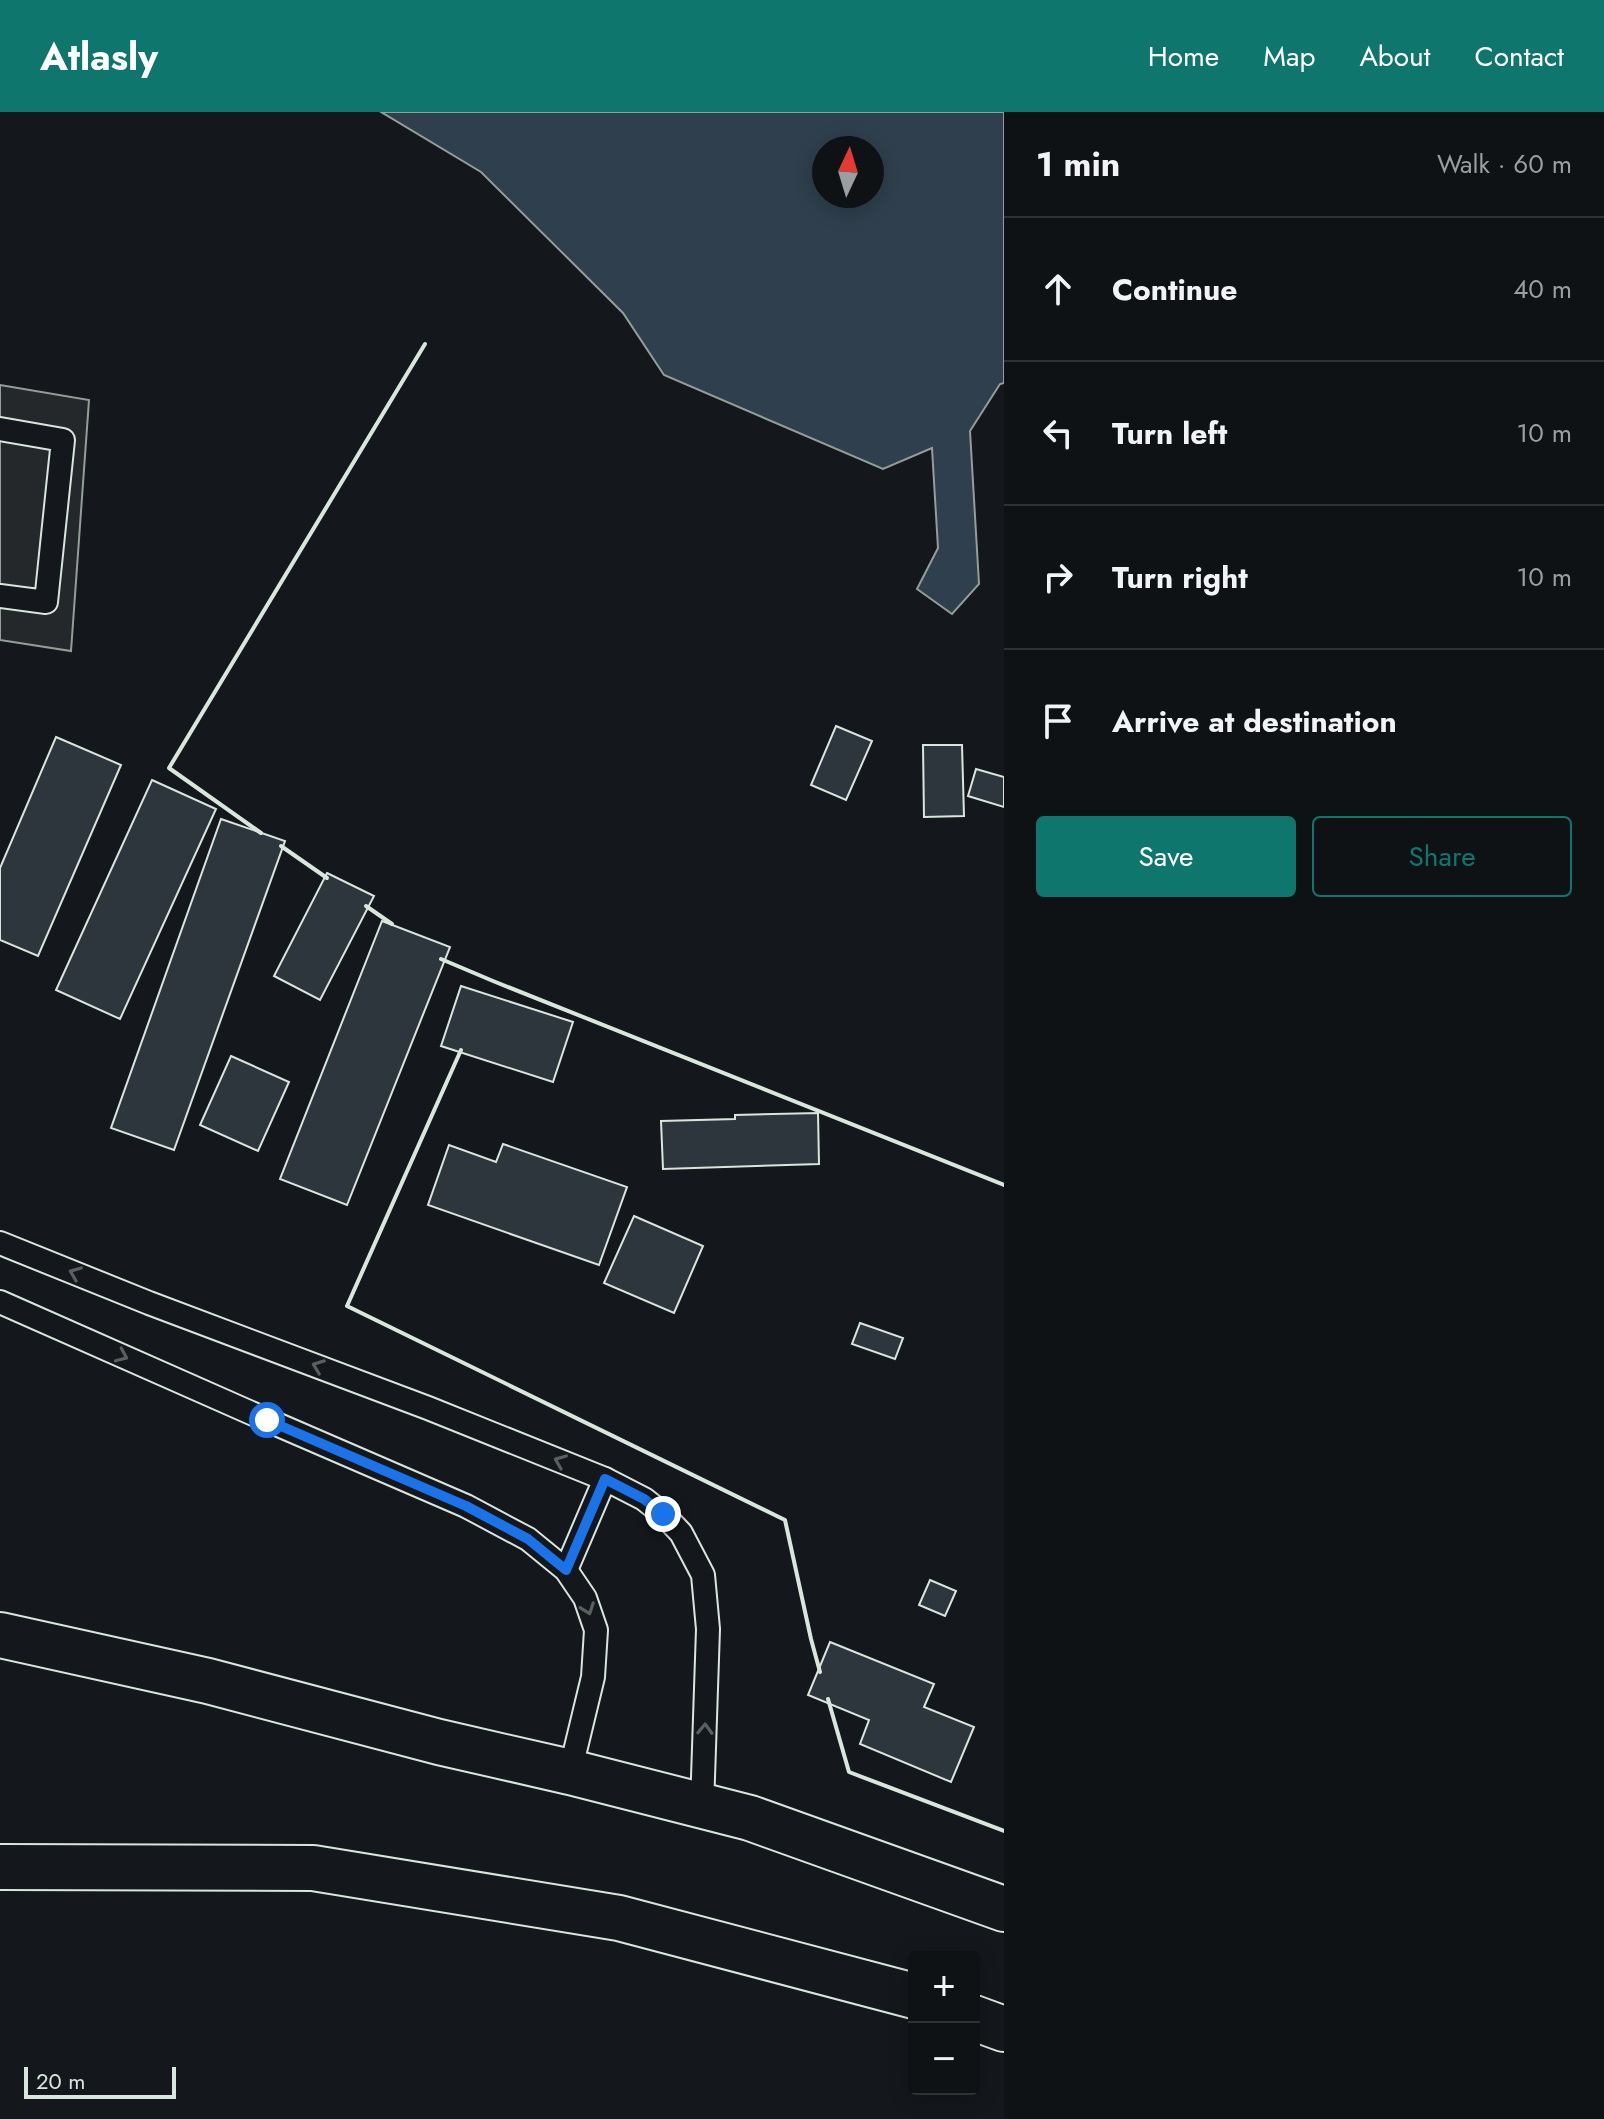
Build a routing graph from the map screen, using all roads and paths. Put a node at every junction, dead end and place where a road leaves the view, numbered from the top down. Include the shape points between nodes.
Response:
1 (0, 429) edge
2 (0, 596) edge
3 (0, 1243) edge
4 (0, 1302) edge
5 (605, 1479) junction
6 (566, 1570) junction
7 (0, 1635) edge
8 (570, 1772) junction
9 (702, 1807) junction
10 (0, 1867) edge
11 (1004, 1909) edge
12 (908, 1994) edge
13 (980, 2020) edge
14 (1004, 2029) edge

1 - 2 lane via 63,440 46,602
5 -> 3 lane
4 -> 6 lane via 466,1506 528,1539
5 - 6 lane
9 -> 5 lane via 708,1629 703,1575 681,1533 663,1514
6 -> 8 lane via 585,1598 596,1630 593,1677
7 - 8 street
8 - 9 street
9 - 11 street via 750,1818
10 - 12 street via 313,1868 619,1918
13 - 14 street

